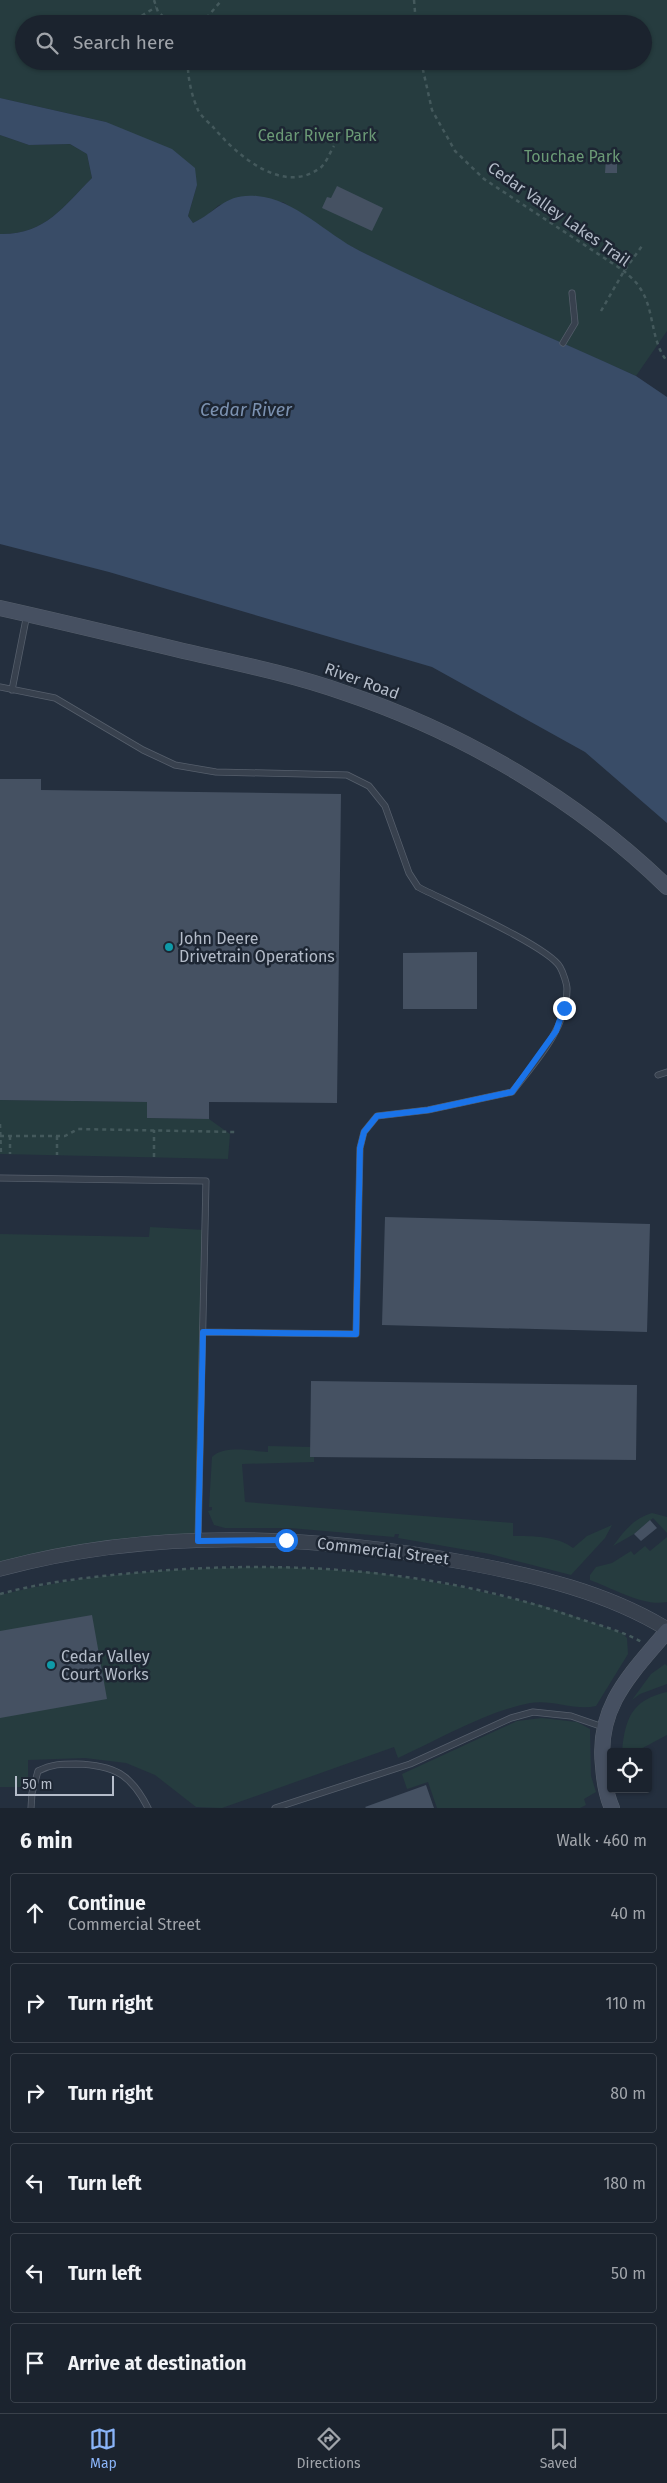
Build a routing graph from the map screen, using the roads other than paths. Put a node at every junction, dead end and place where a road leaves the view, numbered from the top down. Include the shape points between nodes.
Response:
1 (572, 293) dead end
2 (563, 343) dead end
3 (0, 608) edge
4 (27, 614) junction
5 (0, 687) edge
6 (12, 690) junction
7 (667, 887) edge
8 (667, 1072) edge
9 (658, 1075) dead end
10 (0, 1178) edge
11 (203, 1332) junction
12 (198, 1541) junction
13 (0, 1569) edge
14 (667, 1630) edge
15 (604, 1727) junction
16 (31, 1808) edge
17 (148, 1808) edge
18 (275, 1808) edge
19 (612, 1808) edge

1 - 2 lane via 575,323
3 - 4 main road, River Road
4 - 6 lane
4 - 7 main road, River Road via 302,679 390,709 473,748 553,796 627,851
5 - 6 lane
6 - 11 lane via 55,698 143,750 175,765 216,772 347,775 369,786 385,806 409,873 418,887 541,950 560,967 567,988 556,1031 512,1092 428,1110 377,1116 364,1132 360,1148 356,1334
8 - 9 lane
10 - 11 lane via 206,1181
11 - 12 lane
12 - 13 street, Commercial Street via 78,1552
12 - 14 street, Commercial Street via 286,1540 415,1553 540,1578 640,1613
14 - 15 main road via 614,1700
15 - 18 lane via 571,1716 533,1712 511,1718 410,1764
15 - 19 main road via 604,1777
16 - 17 lane via 38,1771 51,1764 101,1765 120,1773 140,1791

